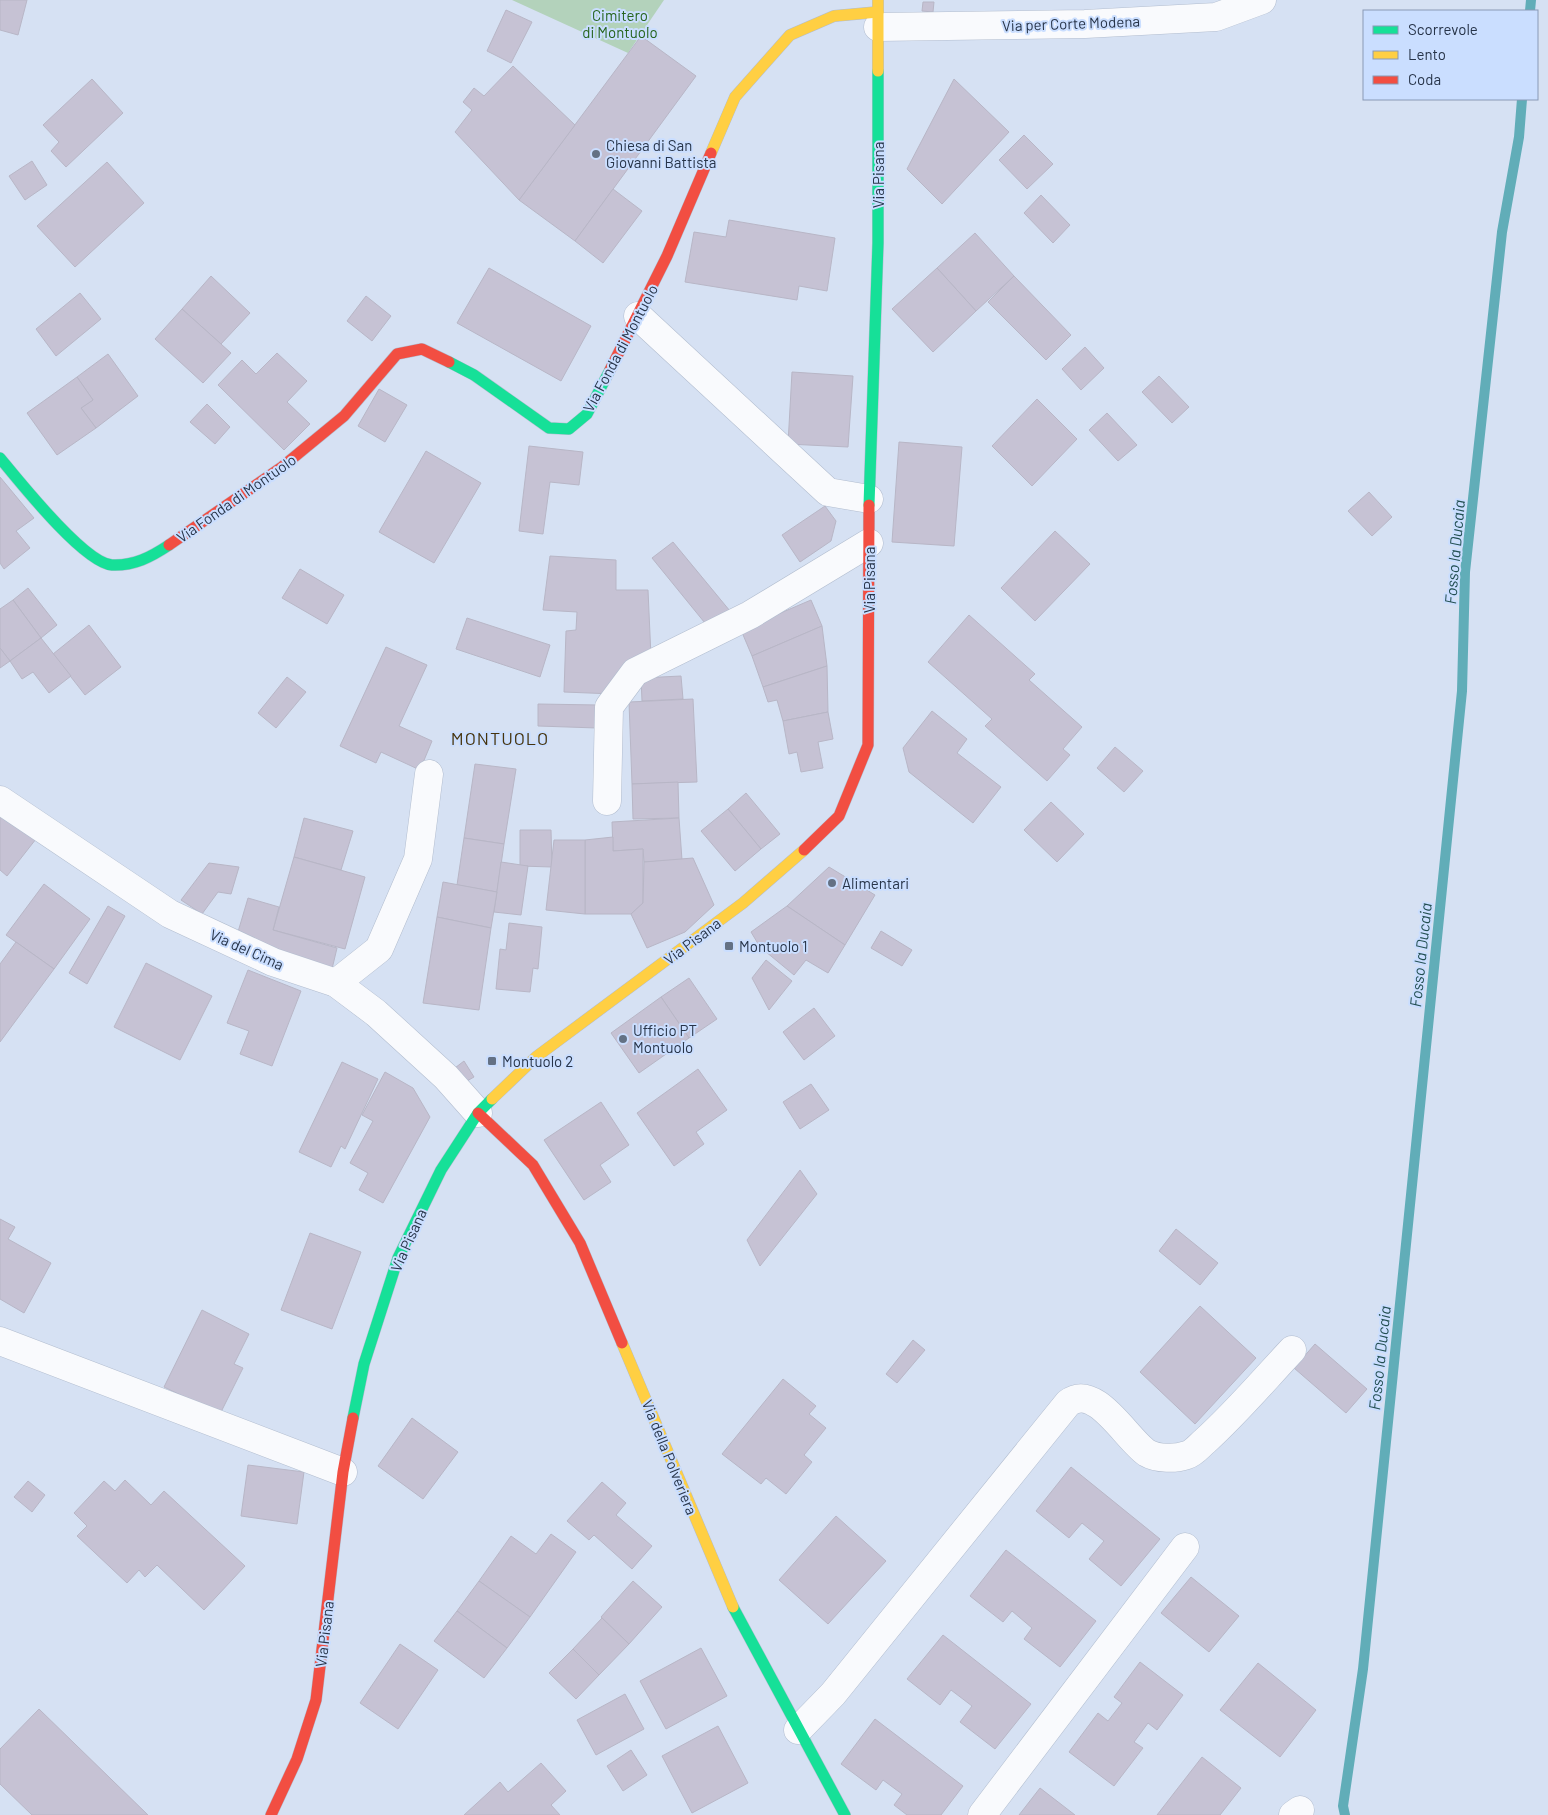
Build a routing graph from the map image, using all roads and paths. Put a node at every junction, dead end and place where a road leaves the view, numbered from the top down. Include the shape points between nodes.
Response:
1 (1262, 0) edge
2 (878, 13) edge
3 (638, 316) junction
4 (0, 458) edge
5 (869, 499) junction
6 (869, 543) junction
7 (428, 774) dead end
8 (0, 800) edge
9 (607, 801) dead end
10 (336, 984) junction
11 (478, 1113) junction
12 (0, 1341) edge
13 (1292, 1350) dead end
14 (343, 1472) junction
15 (1185, 1547) dead end
16 (798, 1730) junction
17 (271, 1815) edge
18 (845, 1815) edge
19 (982, 1815) edge

1 - 2 street, Via per Corte Modena via 1216,17 1085,24
2 - 3 street, Via Fonda di Montuolo via 834,16 790,35 735,97
2 - 5 street, Via Pisana via 878,243
3 - 4 street, Via Fonda di Montuolo via 587,414 569,429 549,428 474,375 422,349 397,354 344,416 282,468 147,560 111,565 85,552
3 - 5 street via 828,492
5 - 6 street, Via Pisana
6 - 9 street via 750,615 635,672 610,707
6 - 11 street, Via Pisana via 868,745 839,816 819,838 743,902 536,1057
7 - 10 street via 418,860 379,949
8 - 10 street, Via del Cima via 170,914 273,962
10 - 11 street, Via del Cima via 376,1013 446,1077
11 - 14 street, Via Pisana via 441,1170 398,1258 364,1364
11 - 16 street, Via della Polveriera via 534,1165 580,1243 733,1608
12 - 14 street
13 - 16 street via 1222,1425 1189,1455 1171,1459 1148,1453 1108,1412 1087,1398 1075,1398 1068,1403 833,1694
14 - 17 street, Via Pisana via 316,1700 309,1730 288,1784
15 - 19 street
16 - 18 street, Via della Polveriera

